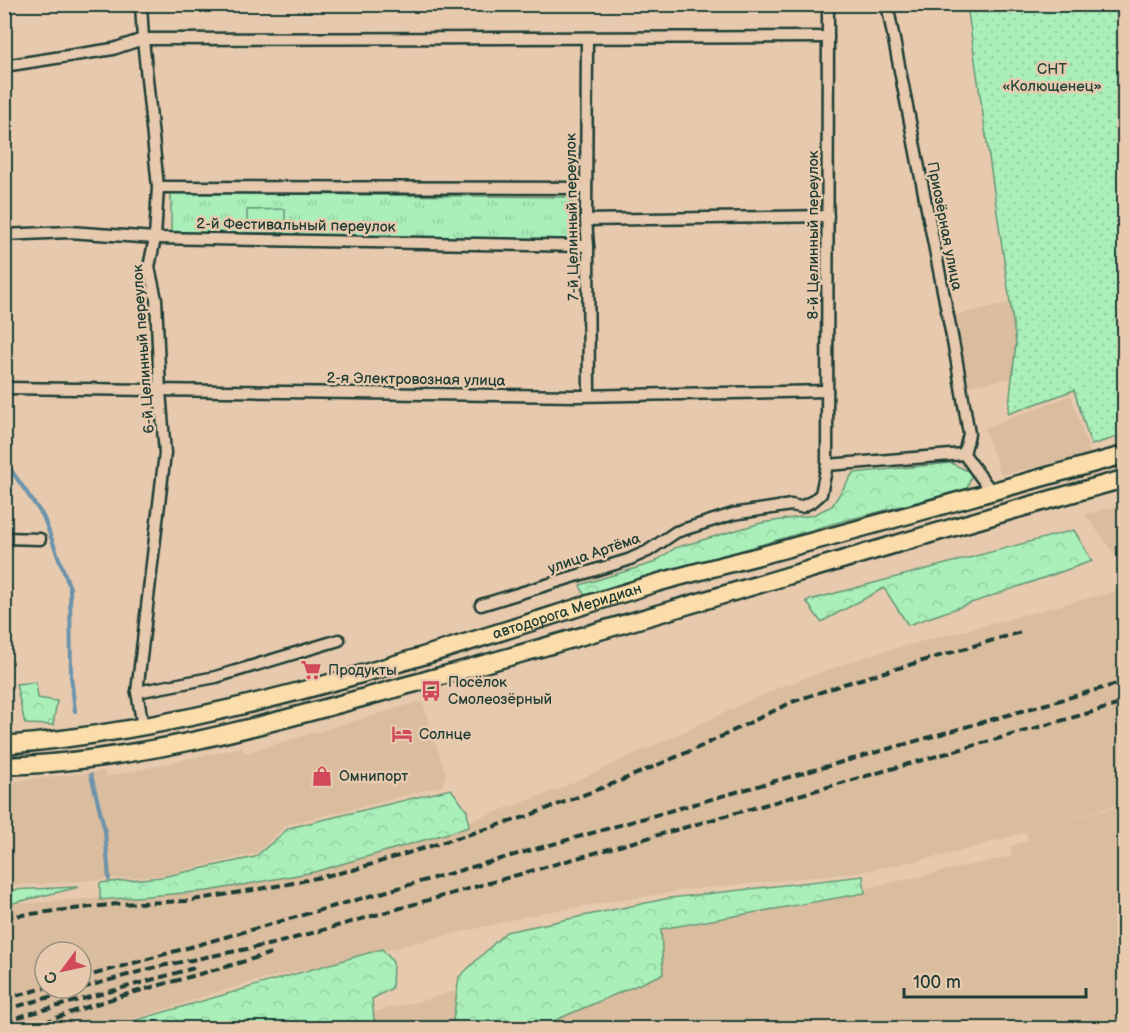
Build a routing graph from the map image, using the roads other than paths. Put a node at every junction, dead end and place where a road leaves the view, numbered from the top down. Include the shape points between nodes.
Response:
1 (141, 4) edge
2 (828, 4) edge
3 (887, 4) edge
4 (828, 37) junction
5 (587, 38) junction
6 (143, 39) junction
7 (4, 66) edge
8 (158, 187) junction
9 (586, 188) junction
10 (828, 216) junction
11 (586, 220) junction
12 (4, 235) edge
13 (155, 238) junction
14 (588, 246) junction
15 (4, 388) edge
16 (160, 391) junction
17 (827, 392) junction
18 (589, 395) junction
19 (964, 454) junction
20 (1125, 455) edge
21 (827, 465) junction
22 (1125, 479) edge
23 (991, 491) junction
24 (997, 514) junction
25 (4, 538) edge
26 (40, 539) dead end
27 (481, 605) dead end
28 (339, 640) dead end
29 (137, 692) junction
30 (143, 727) junction
31 (4, 745) edge
32 (148, 750) junction
33 (4, 766) edge

1 - 6 street, 6-й Целинный переулок
2 - 4 street, 8-й Целинный переулок
3 - 19 street, Приозёрная улица via 969,434
4 - 5 street
4 - 10 street, 8-й Целинный переулок
5 - 6 street
5 - 9 street, 7-й Целинный переулок
6 - 7 street via 113,49
6 - 8 street, 6-й Целинный переулок
8 - 9 street
8 - 13 street, 6-й Целинный переулок
9 - 11 street, 7-й Целинный переулок
10 - 11 street
10 - 17 street, 8-й Целинный переулок
11 - 14 street, 7-й Целинный переулок
12 - 13 street, 2-й Фестивальный переулок via 69,232
13 - 14 street, 2-й Фестивальный переулок
13 - 16 street, 6-й Целинный переулок via 149,267 156,299
14 - 18 street, 7-й Целинный переулок
15 - 16 street, 2-я Электровозная улица
16 - 18 street, 2-я Электровозная улица
16 - 29 street, 6-й Целинный переулок via 165,453
17 - 18 street, 2-я Электровозная улица
17 - 21 street, 8-й Целинный переулок
19 - 21 street
19 - 23 street
20 - 23 main road, автодорога Меридиан
21 - 27 street, улица Артёма via 821,494 801,507 791,505 733,514 676,532 628,560
22 - 24 main road, автодорога Меридиан
23 - 24 main road
23 - 30 main road, автодорога Меридиан via 666,580 331,683
24 - 32 main road, автодорога Меридиан via 353,701
25 - 26 street
28 - 29 street via 216,677
29 - 30 street, 6-й Целинный переулок
30 - 31 main road, автодорога Меридиан via 66,740
30 - 32 main road
32 - 33 main road, автодорога Меридиан via 44,765

